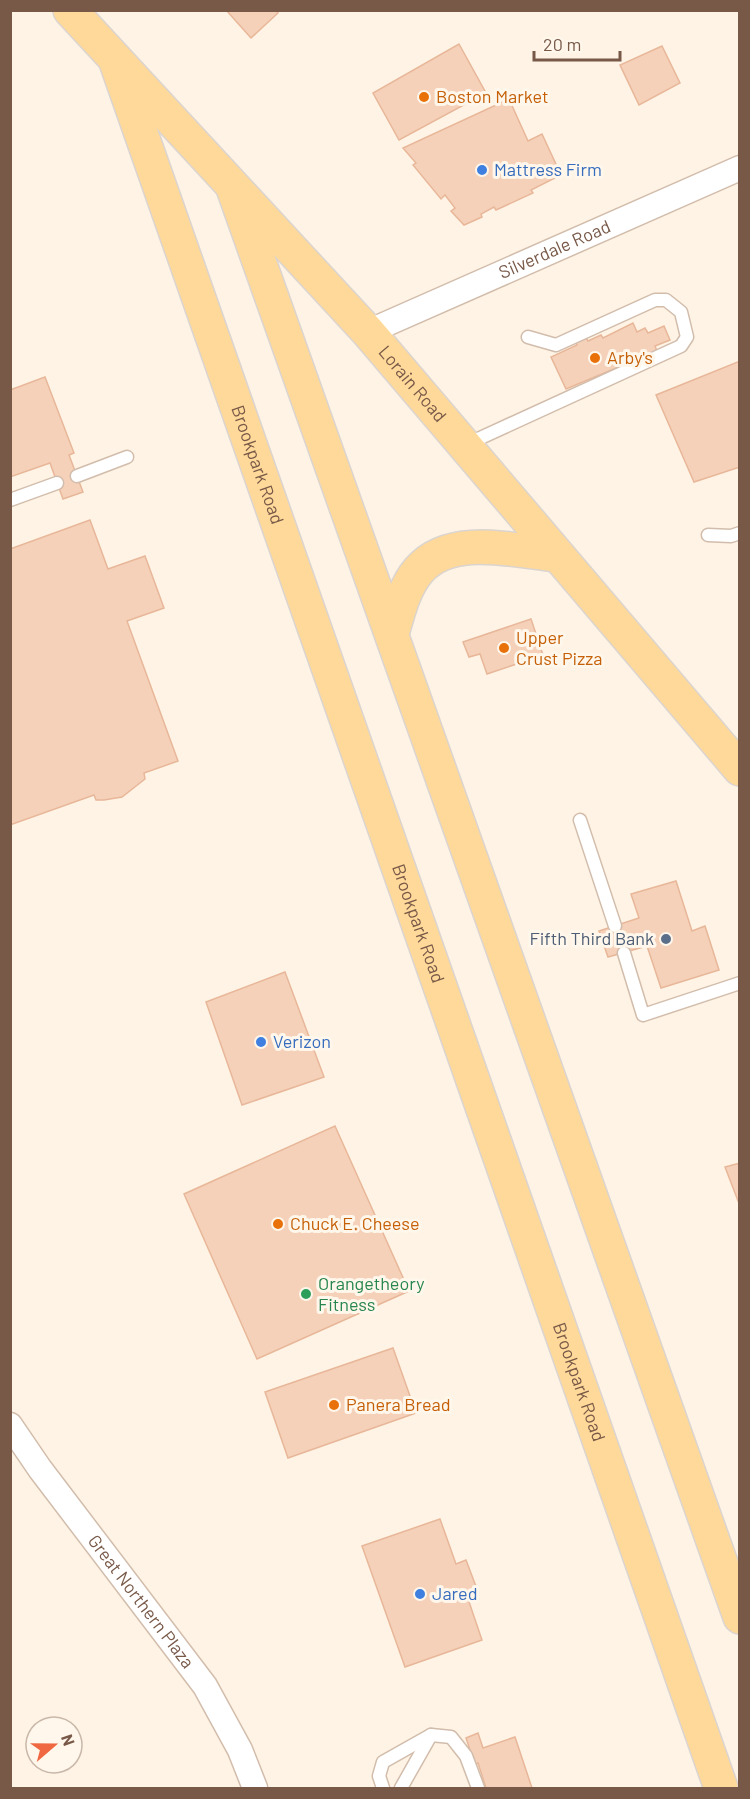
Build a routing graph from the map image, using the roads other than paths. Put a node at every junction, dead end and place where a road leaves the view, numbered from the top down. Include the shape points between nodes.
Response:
1 (70, 10) edge
2 (114, 59) junction
3 (740, 168) edge
4 (233, 188) junction
5 (368, 332) junction
6 (528, 337) dead end
7 (464, 445) junction
8 (127, 457) dead end
9 (77, 476) dead end
10 (57, 483) dead end
11 (10, 500) edge
12 (740, 533) edge
13 (708, 535) dead end
14 (557, 555) junction
15 (392, 634) junction
16 (740, 769) edge
17 (580, 820) dead end
18 (615, 926) dead end
19 (624, 953) dead end
20 (740, 983) edge
21 (10, 1425) edge
22 (740, 1617) edge
23 (430, 1735) junction
24 (255, 1788) edge
25 (383, 1788) edge
26 (401, 1788) edge
27 (478, 1788) edge
28 (721, 1788) edge

1 - 2 main road, Lorain Road
2 - 4 main road, Lorain Road
2 - 28 main road, Brookpark Road
3 - 5 street, Silverdale Road
4 - 5 main road, Lorain Road
4 - 15 main road
5 - 7 main road, Lorain Road
6 - 7 lane via 556,345 655,300 673,304 687,328 681,346
7 - 14 main road, Lorain Road
8 - 9 lane
10 - 11 lane
12 - 13 lane
14 - 15 main road via 467,547 431,558 402,601
14 - 16 main road, Lorain Road
15 - 22 main road
17 - 18 lane
19 - 20 lane via 643,1015
21 - 24 street, Great Northern Plaza via 205,1686 240,1750
23 - 25 lane via 383,1762
23 - 26 lane
23 - 27 lane via 451,1737 466,1756

